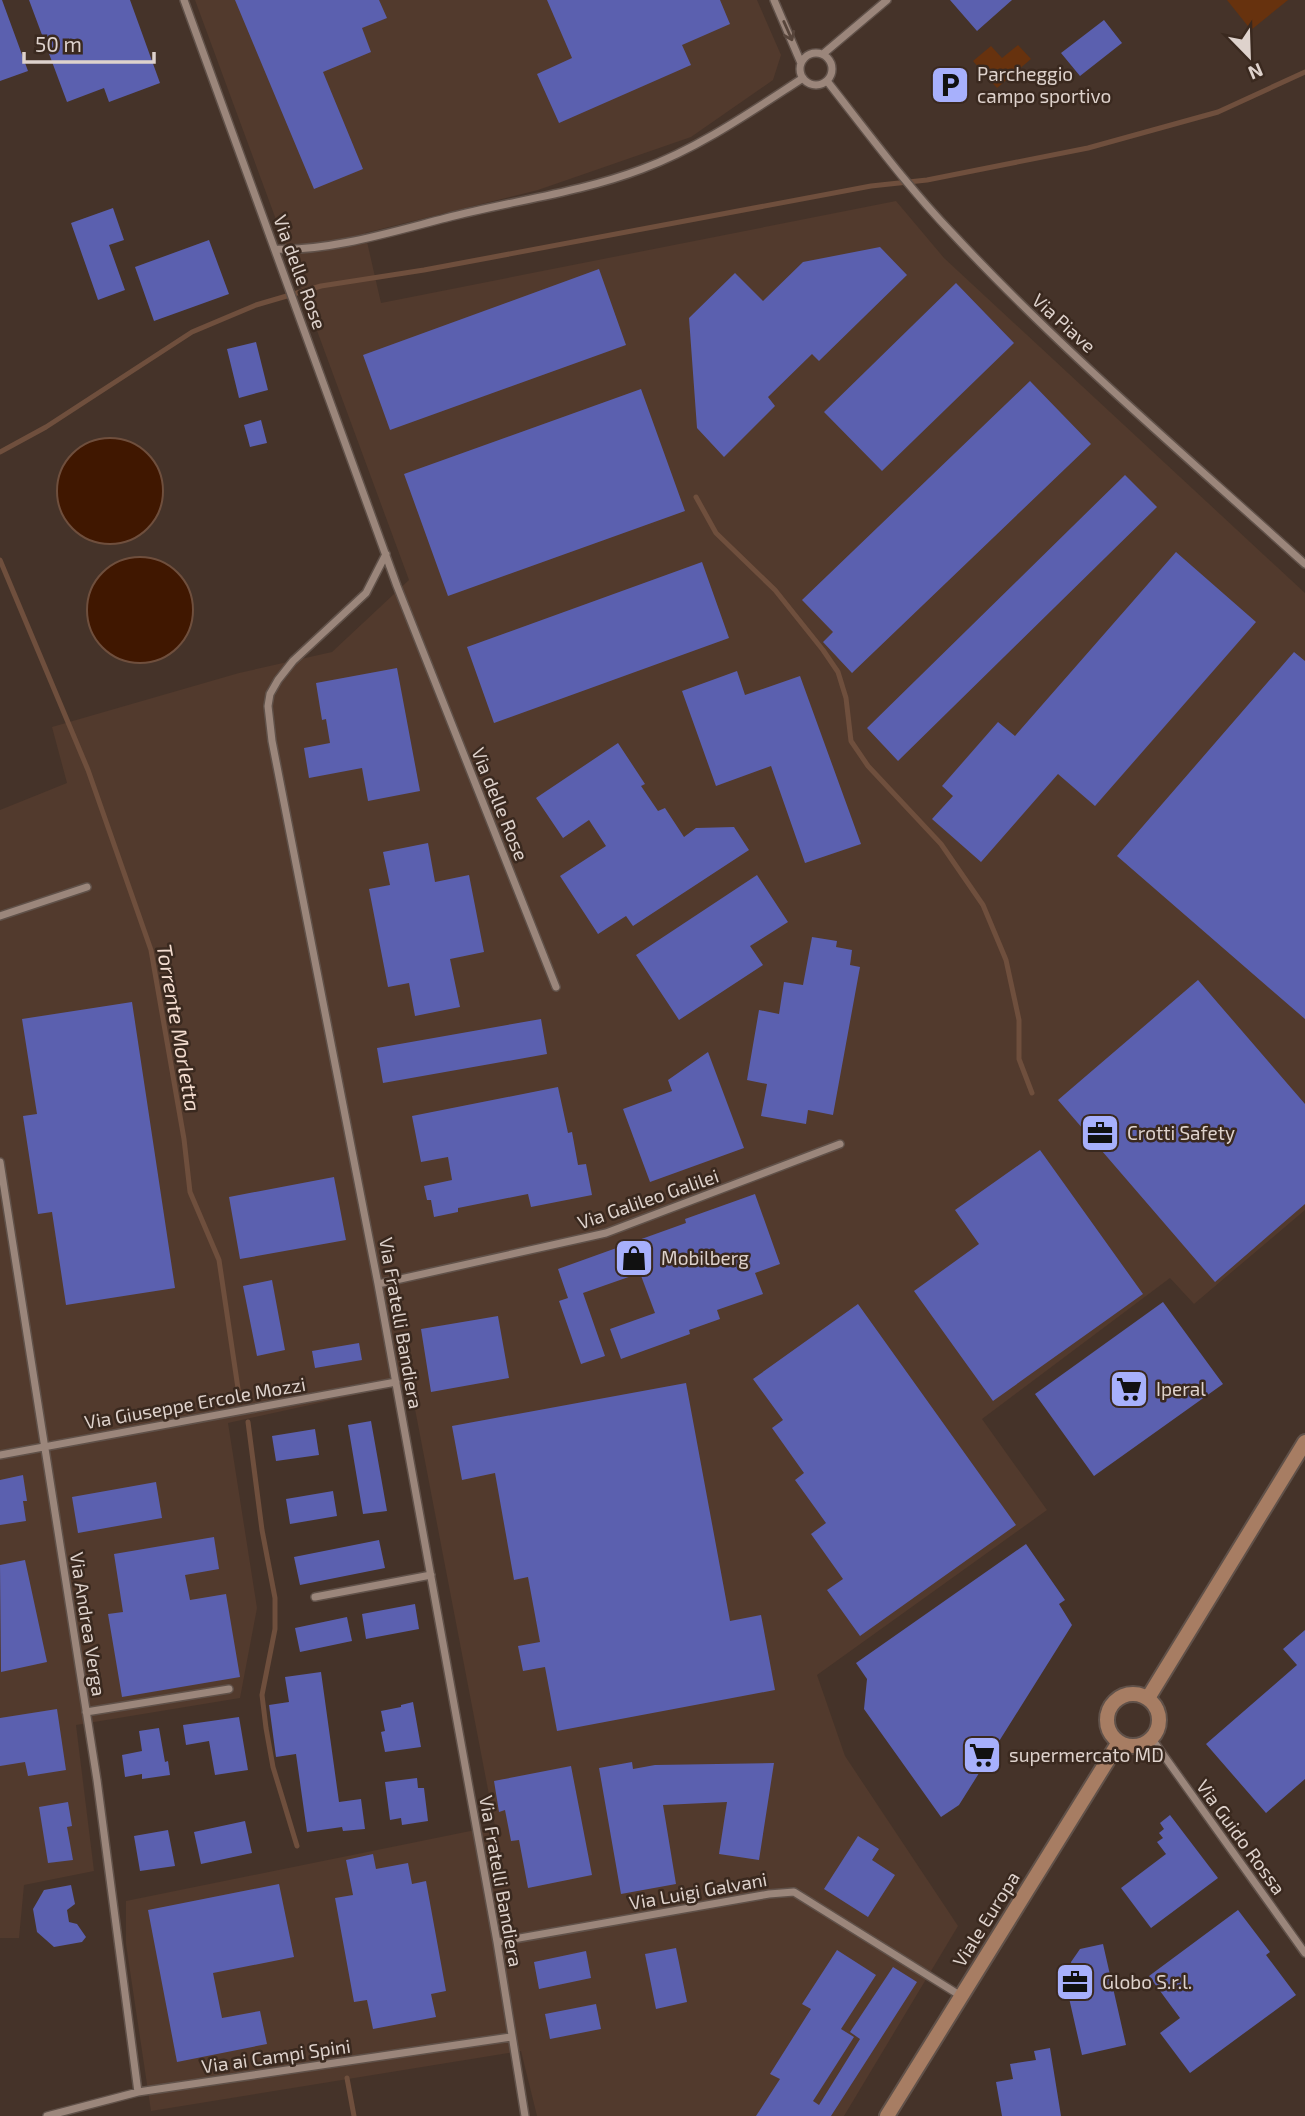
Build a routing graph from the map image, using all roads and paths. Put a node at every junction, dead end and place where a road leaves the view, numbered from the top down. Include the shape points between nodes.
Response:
1 (184, 0) edge
2 (774, 0) edge
3 (887, 0) edge
4 (823, 54) junction
5 (802, 63) junction
6 (803, 78) junction
7 (827, 81) junction
8 (275, 249) junction
9 (386, 554) junction
10 (1305, 565) edge
11 (87, 887) dead end
12 (0, 916) edge
13 (556, 987) dead end
14 (841, 1144) dead end
15 (0, 1161) edge
16 (378, 1284) junction
17 (396, 1382) junction
18 (1305, 1442) edge
19 (45, 1447) junction
20 (0, 1455) edge
21 (431, 1575) junction
22 (315, 1597) dead end
23 (229, 1689) dead end
24 (1148, 1698) junction
25 (86, 1712) junction
26 (1152, 1739) junction
27 (1119, 1742) junction
28 (497, 1942) junction
29 (1305, 1952) edge
30 (961, 1996) junction
31 (511, 2037) junction
32 (138, 2092) junction
33 (47, 2116) edge
34 (525, 2116) edge
35 (887, 2116) edge

1 - 8 street, Via delle Rose
2 -> 5 street
3 - 4 street
4 - 5 street via 808,55
4 - 7 street via 833,66
5 - 6 street
6 - 7 street via 817,85
6 - 8 street via 689,148 642,169 399,230 295,250
7 - 10 street, Via Piave via 950,232 1018,303
8 - 9 street, Via delle Rose
9 - 13 street, Via delle Rose
9 - 16 street, Via Fratelli Bandiera via 366,593 293,661 270,694 268,706
11 - 12 street
14 - 16 street, Via Galileo Galilei via 606,1233
15 - 19 street, Via Andrea Verga
16 - 17 street, Via Fratelli Bandiera
17 - 19 street, Via Giuseppe Ercole Mozzi
17 - 21 street, Via Fratelli Bandiera
18 - 24 street
19 - 20 street, Via Giuseppe Ercole Mozzi
19 - 25 street, Via Andrea Verga
21 - 22 street
21 - 28 street, Via Fratelli Bandiera
23 - 25 street
24 - 26 street via 1159,1714
24 - 27 street via 1125,1695 1112,1703 1106,1720
25 - 32 street, Via Andrea Verga
26 - 27 street via 1136,1746
26 - 29 street, Via Guido Rossa
27 - 30 street, Viale Europa
28 - 30 street, Via Luigi Galvani via 794,1892
28 - 31 street, Via Fratelli Bandiera
30 - 35 street, Viale Europa
31 - 32 street, Via ai Campi Spini
31 - 34 street, Via Fratelli Bandiera
32 - 33 street, Via ai Campi Spini

